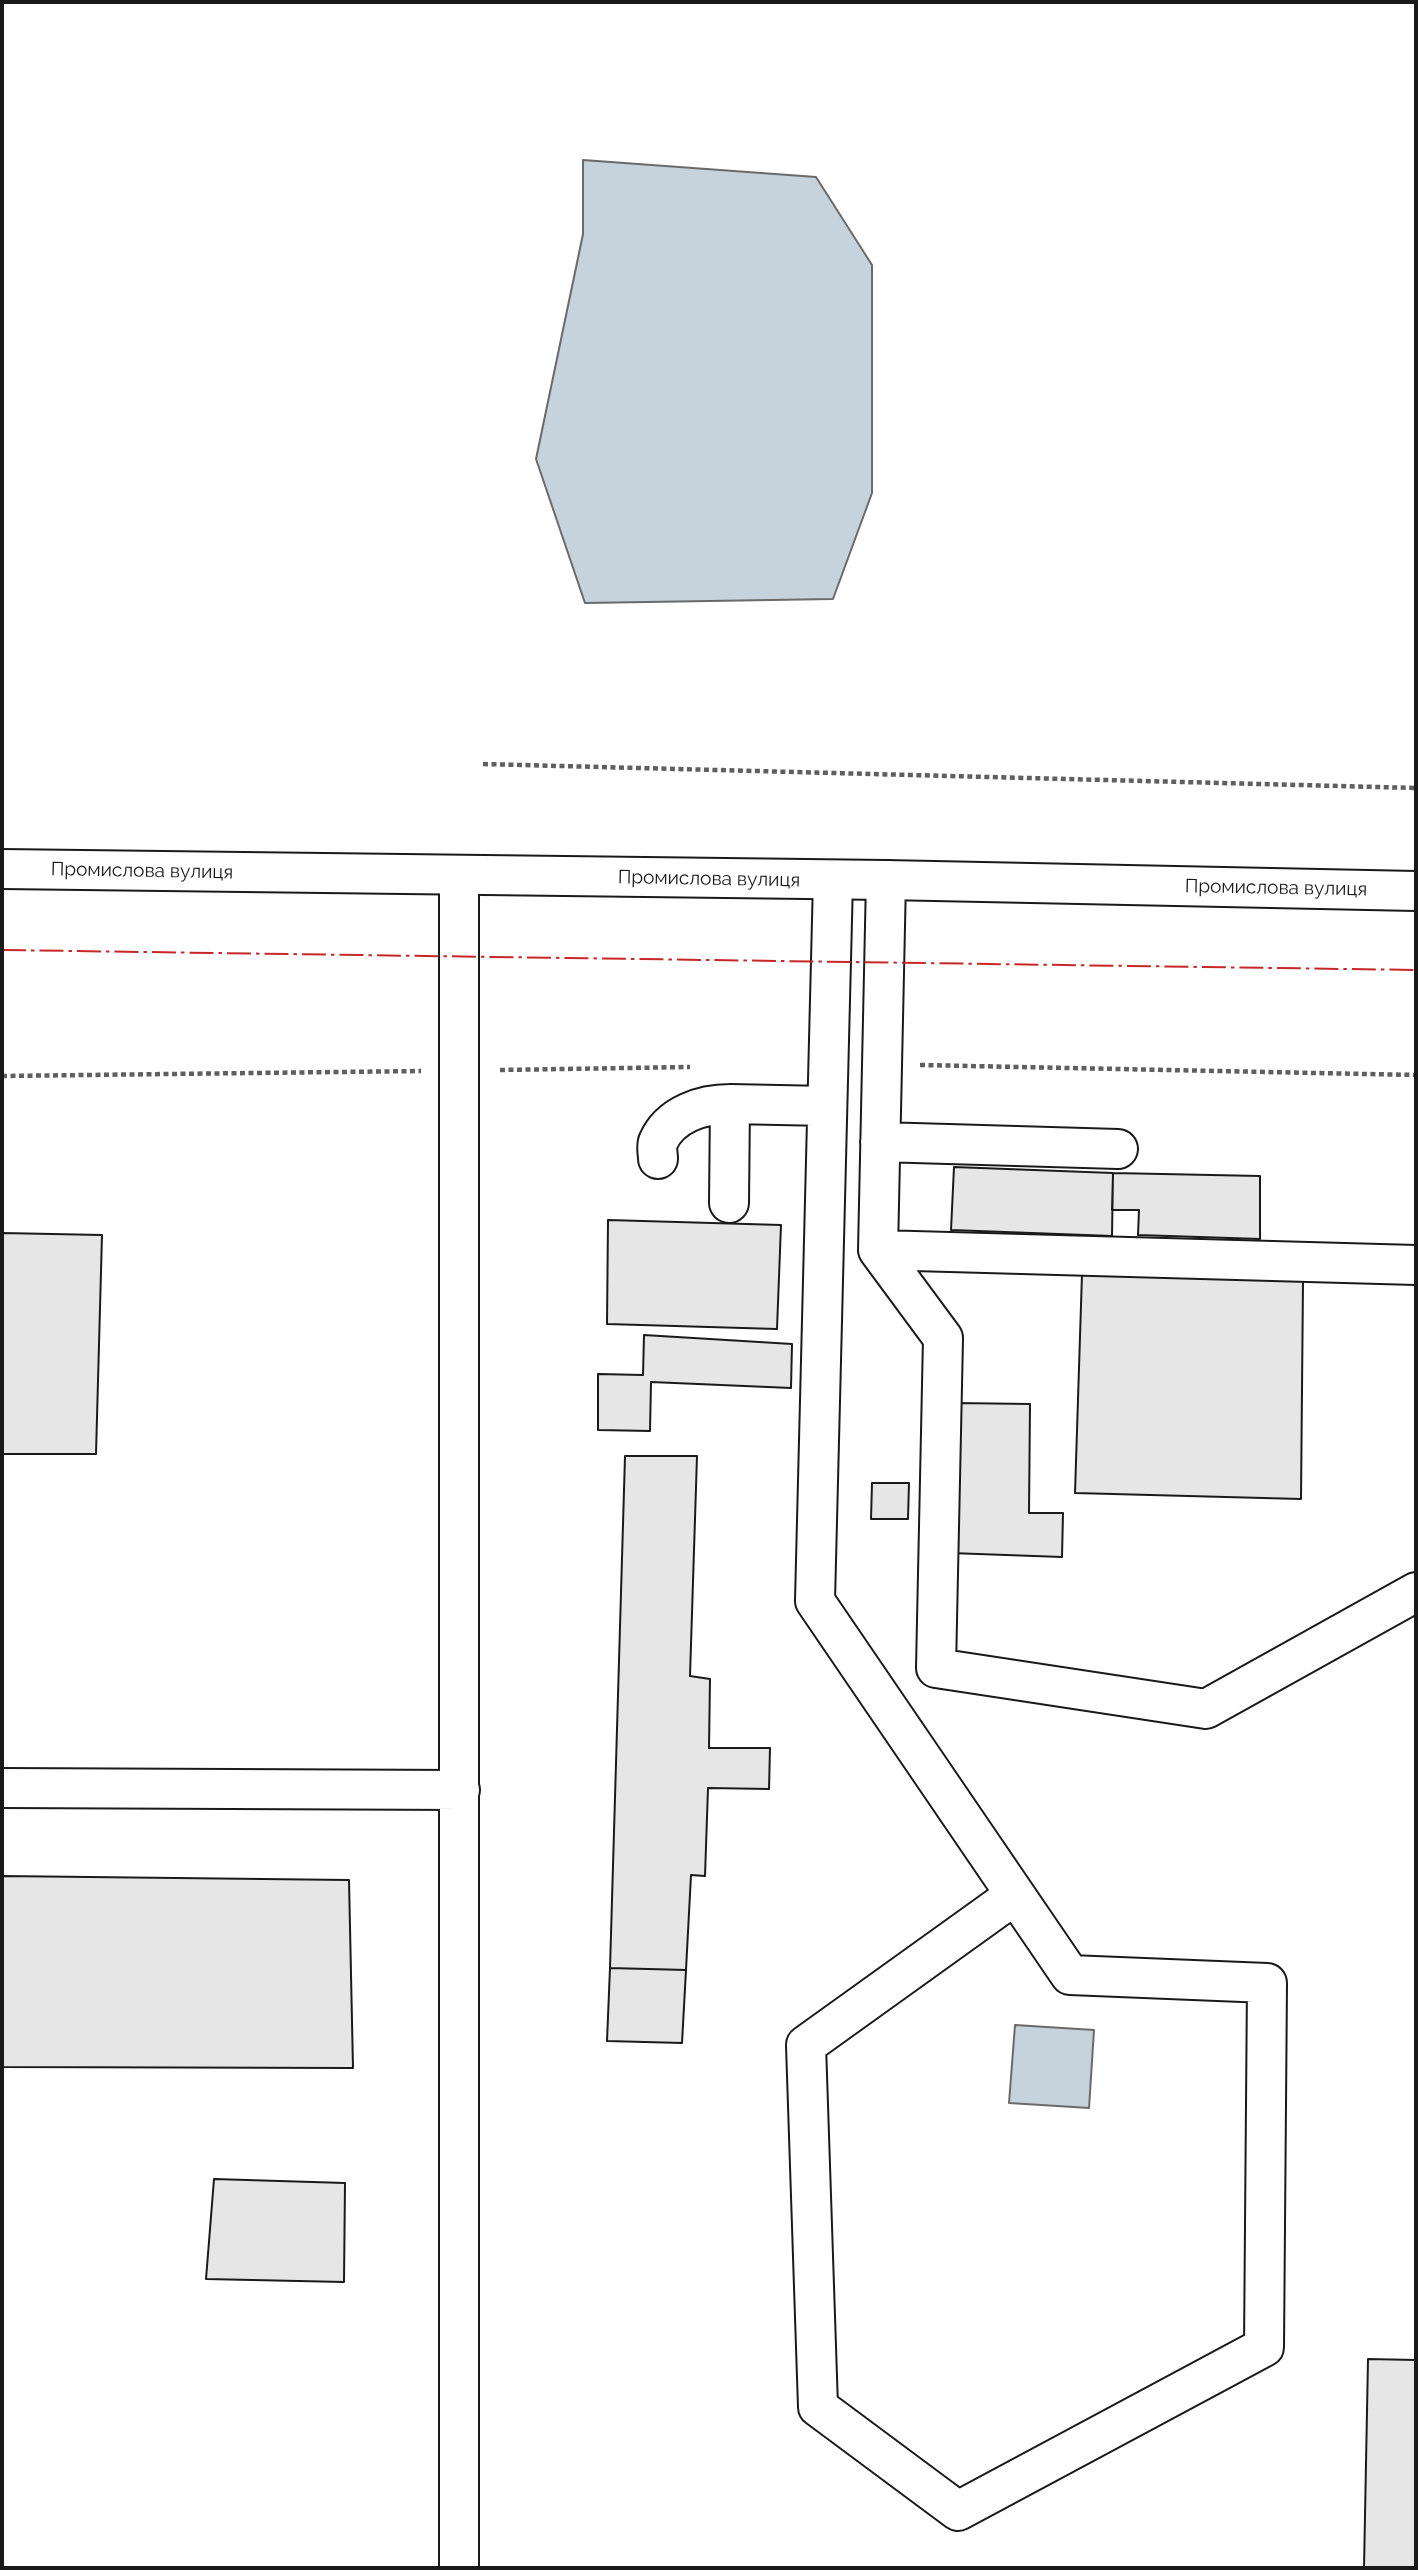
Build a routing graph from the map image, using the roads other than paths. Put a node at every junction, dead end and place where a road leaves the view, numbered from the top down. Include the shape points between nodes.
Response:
1 (2, 869) edge
2 (460, 875) junction
3 (833, 880) junction
4 (886, 880) junction
5 (1416, 891) edge
6 (730, 1104) junction
7 (827, 1107) junction
8 (880, 1142) junction
9 (1118, 1149) dead end
10 (658, 1159) dead end
11 (729, 1203) dead end
12 (878, 1250) junction
13 (1416, 1265) edge
14 (1416, 1592) edge
15 (2, 1788) edge
16 (460, 1790) junction
17 (1015, 1895) junction
18 (459, 2568) edge

1 - 2 main road, Промислова вулиця
2 - 3 main road, Промислова вулиця
2 - 16 main road
3 - 4 main road, Промислова вулиця
3 - 7 main road
4 - 5 main road, Промислова вулиця
4 - 8 main road
6 - 7 main road
6 - 10 main road via 708,1104 677,1118 657,1143
6 - 11 main road
7 - 17 main road via 815,1601
8 - 9 main road
8 - 12 main road
12 - 13 main road
12 - 14 main road via 943,1338 936,1668 1206,1709
15 - 16 main road
16 - 18 main road
17 - 17 main road via 1070,1975 1267,1983 1264,2347 958,2511 818,2407 806,2045

